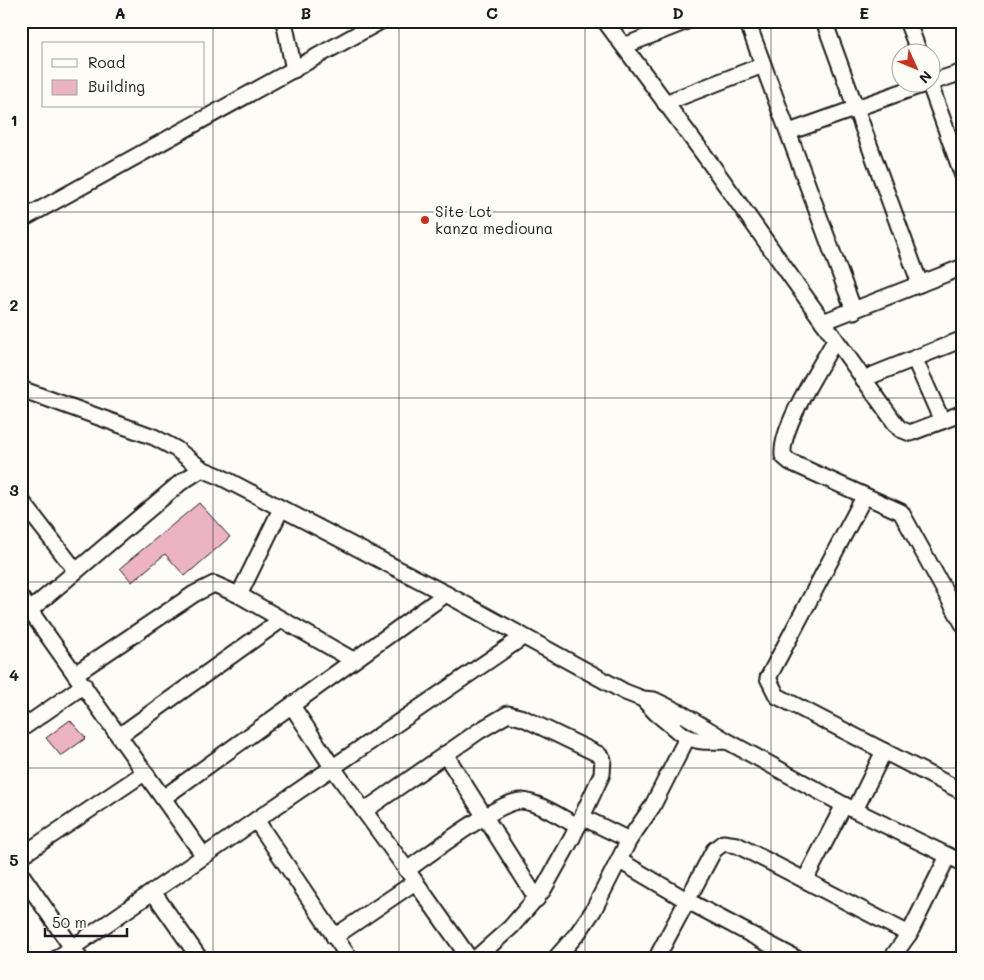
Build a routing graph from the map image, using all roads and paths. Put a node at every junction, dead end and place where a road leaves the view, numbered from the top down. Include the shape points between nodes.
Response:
1 (284, 21) edge
2 (381, 21) edge
3 (605, 21) edge
4 (688, 21) edge
5 (746, 21) edge
6 (824, 21) edge
7 (908, 21) edge
8 (915, 42) edge
9 (624, 46) junction
10 (763, 65) junction
11 (294, 70) junction
12 (963, 72) edge
13 (942, 78) edge
14 (903, 92) edge
15 (934, 92) edge
16 (665, 103) junction
17 (856, 109) junction
18 (789, 132) junction
19 (963, 176) edge
20 (21, 220) edge
21 (963, 267) edge
22 (920, 284) junction
23 (854, 311) junction
24 (823, 322) junction
25 (963, 338) edge
26 (835, 340) junction
27 (915, 360) junction
28 (863, 379) junction
29 (21, 388) edge
30 (963, 412) edge
31 (942, 421) junction
32 (202, 469) junction
33 (864, 497) junction
34 (21, 500) edge
35 (281, 509) junction
36 (76, 571) junction
37 (239, 594) junction
38 (446, 594) junction
39 (24, 608) edge
40 (281, 620) junction
41 (963, 624) edge
42 (523, 637) junction
43 (353, 660) junction
44 (79, 680) junction
45 (643, 699) junction
46 (292, 706) junction
47 (681, 713) junction
48 (673, 727) junction
49 (708, 727) junction
50 (21, 729) edge
51 (119, 736) junction
52 (694, 740) junction
53 (727, 741) junction
54 (884, 752) junction
55 (445, 754) junction
56 (333, 768) junction
57 (144, 773) junction
58 (963, 792) edge
59 (163, 798) junction
60 (850, 808) junction
61 (364, 811) junction
62 (486, 816) junction
63 (256, 820) junction
64 (580, 821) junction
65 (629, 840) junction
66 (21, 856) edge
67 (204, 856) junction
68 (948, 856) junction
69 (620, 861) junction
70 (963, 863) edge
71 (21, 874) edge
72 (411, 876) junction
73 (805, 880) junction
74 (153, 892) junction
75 (537, 899) junction
76 (688, 901) junction
77 (909, 934) junction
78 (334, 937) junction
79 (76, 953) edge
80 (893, 958) edge
81 (56, 959) edge
82 (200, 959) edge
83 (350, 959) edge
84 (470, 959) edge
85 (475, 959) edge
86 (555, 959) edge
87 (656, 959) edge
88 (797, 959) edge

1 - 11 street
2 - 11 street
3 - 9 street
4 - 9 street
5 - 10 street
6 - 17 street
7 - 8 street
9 - 16 street
10 - 16 street
10 - 18 street
11 - 20 street
12 - 13 street
14 - 17 street
15 - 19 street
16 - 24 street
17 - 18 street
17 - 22 street
18 - 23 street
21 - 22 street
22 - 23 street
23 - 24 street
24 - 26 street
25 - 27 street
26 - 28 street
26 - 33 street via 787,429 783,456
27 - 28 street
27 - 31 street
28 - 31 street via 904,432 914,432
29 - 32 street via 154,437 176,448
30 - 31 street
32 - 35 street
32 - 36 street
33 - 41 street via 901,512
33 - 54 street via 768,678 777,696
34 - 36 street
35 - 37 street
35 - 38 street
36 - 39 street
37 - 40 street
37 - 44 street via 218,585 207,586
38 - 42 street
38 - 43 street
39 - 44 street
40 - 43 street
40 - 51 street
42 - 45 street
42 - 56 street
43 - 46 street
44 - 50 street
44 - 51 street
45 - 47 street via 654,700
45 - 48 street
46 - 56 street
46 - 59 street
47 - 48 street via 672,718
47 - 49 street
48 - 52 street
49 - 52 street via 708,736
49 - 53 street
51 - 57 street
52 - 53 street
52 - 65 street via 670,767 652,807
53 - 60 street
54 - 58 street
54 - 60 street
55 - 61 street
55 - 62 street
55 - 64 street via 506,715 523,718 598,754 603,759 602,774
56 - 61 street
56 - 63 street
57 - 59 street
57 - 66 street
59 - 67 street
60 - 68 street
60 - 73 street
61 - 72 street
62 - 64 street via 508,804 522,801
62 - 72 street
62 - 75 street
63 - 67 street
63 - 78 street
64 - 65 street
64 - 75 street
65 - 69 street
67 - 74 street
68 - 70 street
68 - 77 street
69 - 76 street
69 - 86 street via 586,922
71 - 79 street
72 - 78 street
72 - 84 street
73 - 76 street via 737,845 723,843 714,850
73 - 77 street
74 - 79 street
74 - 82 street
75 - 85 street via 512,927
76 - 87 street
76 - 88 street
77 - 80 street
78 - 83 street
79 - 81 street

